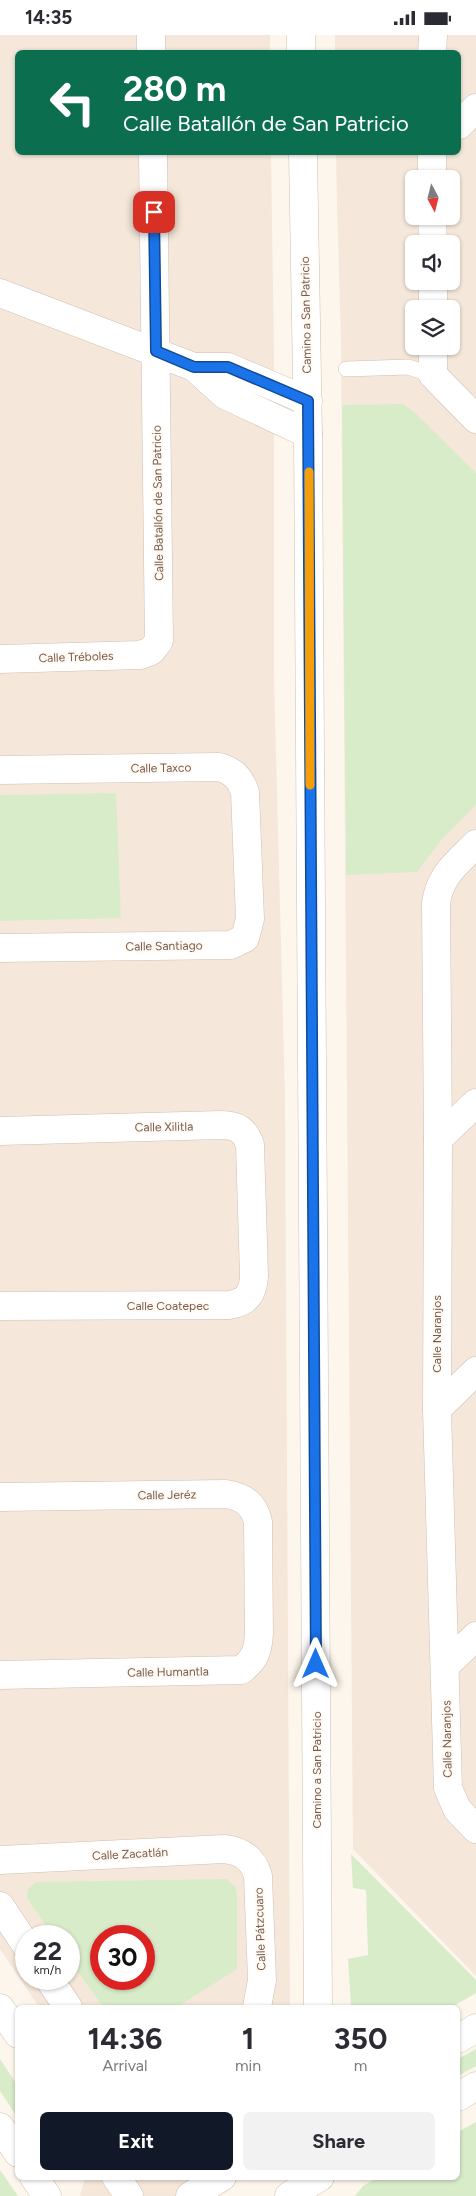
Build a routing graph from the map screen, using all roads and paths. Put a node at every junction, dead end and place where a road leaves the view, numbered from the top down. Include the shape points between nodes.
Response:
1 (151, 35) edge
2 (301, 35) edge
3 (432, 35) edge
4 (151, 50) edge
5 (302, 50) edge
6 (432, 50) edge
7 (476, 108) edge
8 (461, 123) edge
9 (152, 155) edge
10 (303, 155) edge
11 (432, 155) edge
12 (432, 170) edge
13 (0, 293) edge
14 (156, 351) junction
15 (433, 355) edge
16 (194, 367) junction
17 (346, 369) dead end
18 (433, 375) junction
19 (308, 401) junction
20 (471, 403) edge
21 (308, 434) junction
22 (151, 651) joint
23 (0, 659) edge
24 (0, 769) edge
25 (476, 844) edge
26 (248, 857) joint
27 (0, 948) edge
28 (476, 1103) edge
29 (0, 1131) edge
30 (438, 1139) junction
31 (252, 1212) joint
32 (0, 1306) edge
33 (476, 1371) edge
34 (437, 1409) junction
35 (0, 1497) edge
36 (259, 1582) joint
37 (476, 1637) edge
38 (445, 1666) junction
39 (0, 1675) edge
40 (476, 1829) edge
41 (0, 1860) edge
42 (255, 1864) joint
43 (0, 1906) edge
44 (15, 1928) edge
45 (56, 1990) edge
46 (252, 2003) edge
47 (67, 2005) edge
48 (318, 2005) edge
49 (0, 2008) edge
50 (476, 2028) edge
51 (15, 2030) edge
52 (460, 2038) edge
53 (476, 2086) edge
54 (460, 2096) edge
55 (0, 2127) edge
56 (15, 2149) edge
57 (36, 2180) edge
58 (118, 2180) edge
59 (217, 2180) edge
60 (318, 2181) edge
61 (47, 2196) edge
62 (129, 2196) edge
63 (190, 2196) edge
64 (289, 2196) edge

1 - 4 street
2 - 5 street
3 - 6 street
7 - 8 street
9 - 14 street, Calle Batallón de San Patricio
10 - 19 street, Camino a San Patricio
11 - 12 street
13 - 14 street
14 - 16 street
14 - 22 street, Calle Batallón de San Patricio via 160,635
15 - 18 street
16 - 19 street via 228,367
16 - 21 street via 225,395
17 - 18 lane via 408,367
18 - 20 street
19 - 21 street, Camino a San Patricio
21 - 48 street, Camino a San Patricio
22 - 23 street, Calle Tréboles via 140,655
24 - 26 street, Calle Taxco via 228,769 236,775 245,792
25 - 30 street, Calle Naranjos via 448,873 436,896
26 - 27 street, Calle Santiago via 250,919 248,931 238,943
28 - 30 street
29 - 31 street, Calle Xilitla via 221,1125 239,1128 247,1135 250,1145
30 - 34 street, Calle Naranjos
31 - 32 street, Calle Coatepec via 253,1288 247,1299 239,1303
33 - 34 street
34 - 38 street, Calle Naranjos
35 - 36 street, Calle Jeréz via 239,1496 256,1511
36 - 39 street, Calle Humantla via 258,1649 252,1662 242,1670
37 - 38 street
38 - 40 street, Calle Naranjos via 448,1788 457,1809
41 - 42 street, Calle Zacatlán via 224,1849 237,1851
42 - 46 street, Calle Pátzcuaro via 262,1980
43 - 44 street
45 - 47 street
49 - 51 street
50 - 52 street
53 - 54 street
55 - 56 street
57 - 61 street
58 - 62 street
59 - 63 street
60 - 64 street

